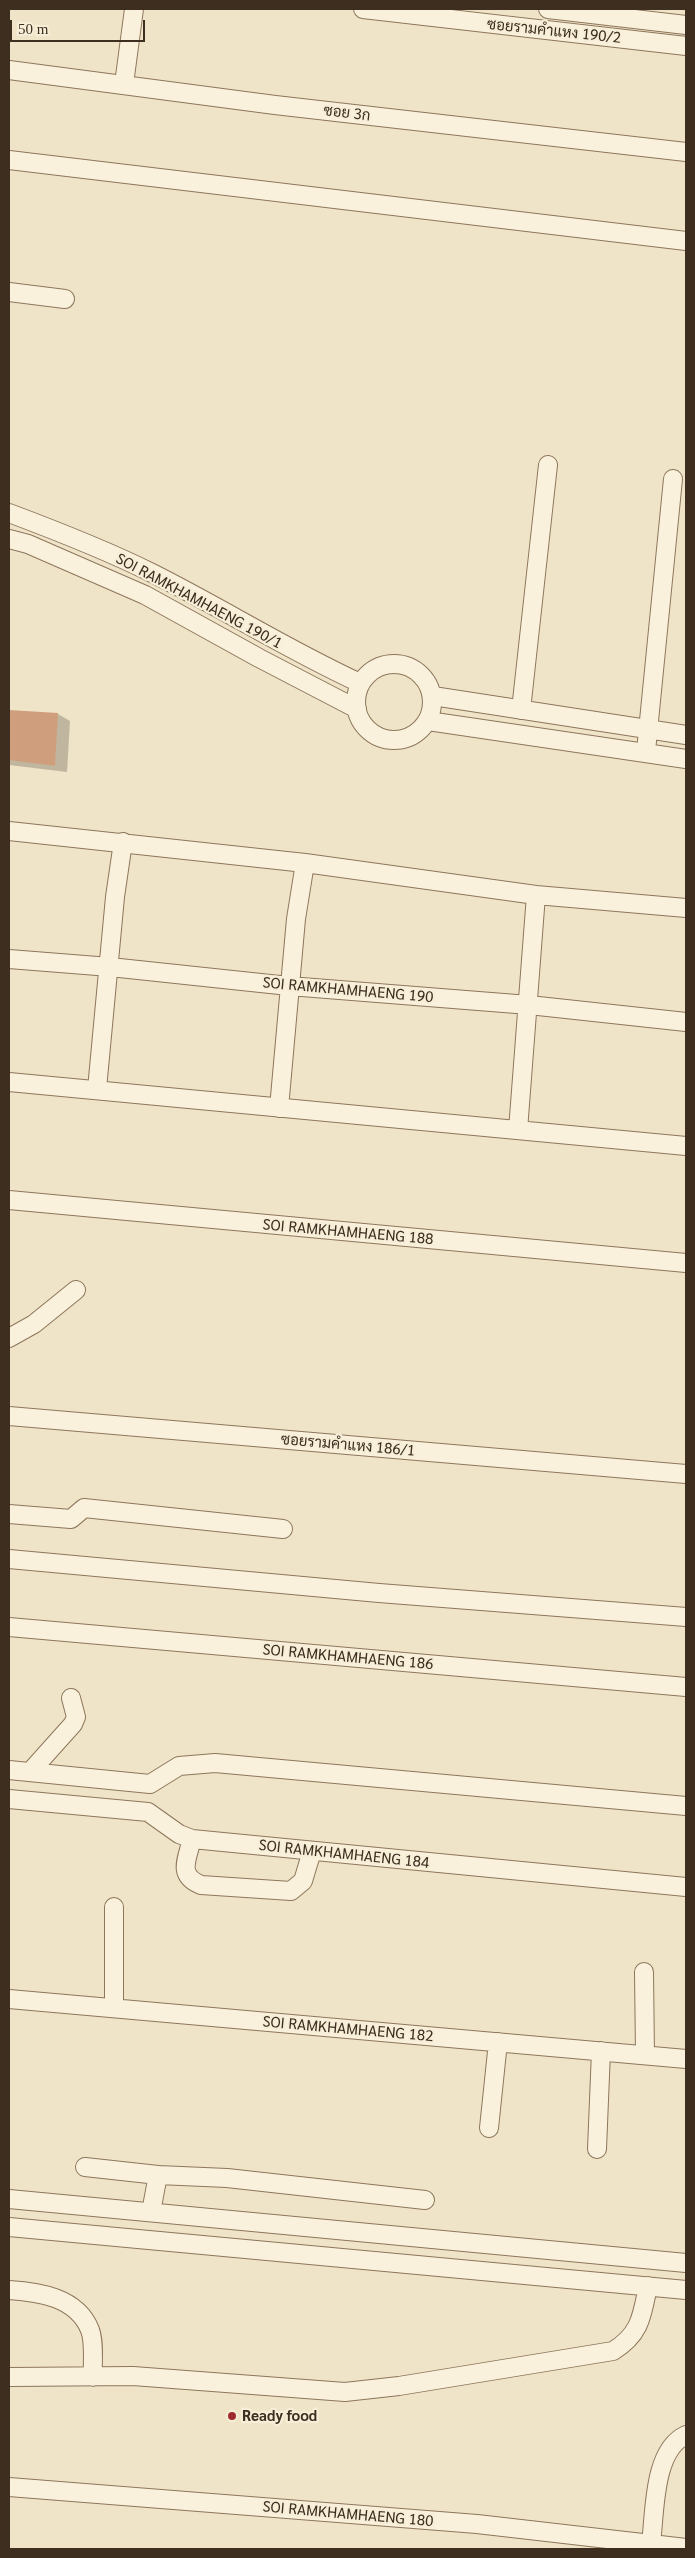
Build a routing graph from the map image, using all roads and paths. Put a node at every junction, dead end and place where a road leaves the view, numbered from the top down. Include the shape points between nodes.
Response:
1 (134, 9) edge
2 (363, 9) edge
3 (548, 9) edge
4 (646, 14) edge
5 (686, 25) edge
6 (643, 41) junction
7 (686, 46) edge
8 (9, 70) edge
9 (124, 84) junction
10 (686, 152) edge
11 (9, 160) edge
12 (686, 241) edge
13 (9, 292) edge
14 (65, 299) dead end
15 (548, 465) dead end
16 (673, 479) dead end
17 (9, 513) edge
18 (9, 538) edge
19 (217, 608) junction
20 (207, 628) junction
21 (360, 683) junction
22 (433, 696) junction
23 (357, 709) junction
24 (521, 710) junction
25 (428, 721) junction
26 (648, 730) junction
27 (686, 735) edge
28 (646, 751) junction
29 (686, 759) edge
30 (9, 831) edge
31 (123, 842) junction
32 (305, 863) junction
33 (536, 895) junction
34 (686, 908) edge
35 (9, 959) edge
36 (110, 967) junction
37 (289, 986) junction
38 (529, 1005) junction
39 (686, 1022) edge
40 (9, 1082) edge
41 (97, 1089) junction
42 (278, 1108) junction
43 (518, 1130) junction
44 (686, 1146) edge
45 (9, 1200) edge
46 (686, 1263) edge
47 (76, 1290) dead end
48 (9, 1338) edge
49 (9, 1416) edge
50 (686, 1474) edge
51 (9, 1514) edge
52 (283, 1529) dead end
53 (9, 1558) edge
54 (686, 1617) edge
55 (9, 1627) edge
56 (686, 1687) edge
57 (72, 1698) dead end
58 (20, 1771) edge
59 (150, 1784) junction
60 (14, 1799) edge
61 (686, 1806) edge
62 (148, 1812) junction
63 (192, 1839) junction
64 (312, 1850) junction
65 (686, 1887) edge
66 (114, 1907) dead end
67 (644, 1972) dead end
68 (9, 1999) edge
69 (114, 2008) junction
70 (498, 2042) junction
71 (601, 2051) junction
72 (645, 2055) junction
73 (686, 2059) edge
74 (489, 2128) dead end
75 (597, 2149) dead end
76 (85, 2167) dead end
77 (158, 2175) junction
78 (9, 2199) edge
79 (425, 2200) dead end
80 (151, 2212) junction
81 (9, 2227) edge
82 (686, 2263) edge
83 (648, 2286) junction
84 (9, 2290) edge
85 (686, 2290) edge
86 (93, 2377) junction
87 (9, 2378) edge
88 (686, 2435) edge
89 (9, 2487) edge
90 (652, 2544) junction
91 (686, 2548) edge

1 - 9 street
2 - 6 street, ซอยรามคำแหง 190/2
3 - 4 street, ซอยรามคำแหง 190/2
4 - 5 street, ซอยรามคำแหง 190/2
4 - 6 street
6 - 7 street, ซอยรามคำแหง 190/2
8 - 9 street, ซอย 3ก
9 - 10 street, ซอย 3ก via 275,105
11 - 12 street
13 - 14 street
15 - 24 street
16 - 26 street
17 - 19 street, SOI RAMKHAMHAENG 190/1 via 81,540
18 - 20 street, SOI RAMKHAMHAENG 190/1 via 145,595
19 - 20 street
19 - 21 street, SOI RAMKHAMHAENG 190/1 via 286,648
20 - 23 street, SOI RAMKHAMHAENG 190/1
21 - 22 street via 381,666 400,664 418,672
21 - 23 street via 355,697
22 - 24 street
22 - 25 street
23 - 25 street via 367,729 388,740 411,737
24 - 26 street
25 - 28 street
26 - 27 street
26 - 28 street
28 - 29 street
30 - 31 street
31 - 32 street
31 - 36 street
32 - 33 street
32 - 37 street
33 - 34 street
33 - 38 street
35 - 36 street, SOI RAMKHAMHAENG 190
36 - 37 street, SOI RAMKHAMHAENG 190
36 - 41 street
37 - 38 street, SOI RAMKHAMHAENG 190
37 - 42 street
38 - 39 street, SOI RAMKHAMHAENG 190
38 - 43 street
40 - 41 street
41 - 42 street
42 - 43 street
43 - 44 street
45 - 46 street, SOI RAMKHAMHAENG 188
47 - 48 street via 34,1324
49 - 50 street, ซอยรามคำแหง 186/1
51 - 52 street via 71,1519 84,1508
53 - 54 street via 379,1593
55 - 56 street, SOI RAMKHAMHAENG 186
57 - 58 street via 76,1717 73,1724
58 - 59 street
58 - 60 street
59 - 61 street via 179,1766 215,1763
59 - 62 street
60 - 62 street
62 - 63 street, SOI RAMKHAMHAENG 184 via 172,1830
63 - 64 street, SOI RAMKHAMHAENG 184
63 - 64 street via 185,1868 187,1876 201,1885 291,1891 303,1880
64 - 65 street, SOI RAMKHAMHAENG 184
66 - 69 street
67 - 72 street
68 - 69 street, SOI RAMKHAMHAENG 182
69 - 70 street, SOI RAMKHAMHAENG 182
70 - 71 street, SOI RAMKHAMHAENG 182
70 - 74 street
71 - 72 street, SOI RAMKHAMHAENG 182
71 - 75 street
72 - 73 street, SOI RAMKHAMHAENG 182
76 - 77 street
77 - 79 street via 227,2178
77 - 80 street
78 - 80 street
80 - 82 street
81 - 83 street
83 - 85 street
83 - 86 street via 635,2333 614,2351 345,2392 133,2376
84 - 86 street via 40,2292 57,2298 80,2314 91,2331
86 - 87 street
88 - 90 street via 677,2439 666,2454 659,2480
89 - 90 street, SOI RAMKHAMHAENG 180 via 476,2524
90 - 91 street, SOI RAMKHAMHAENG 180

